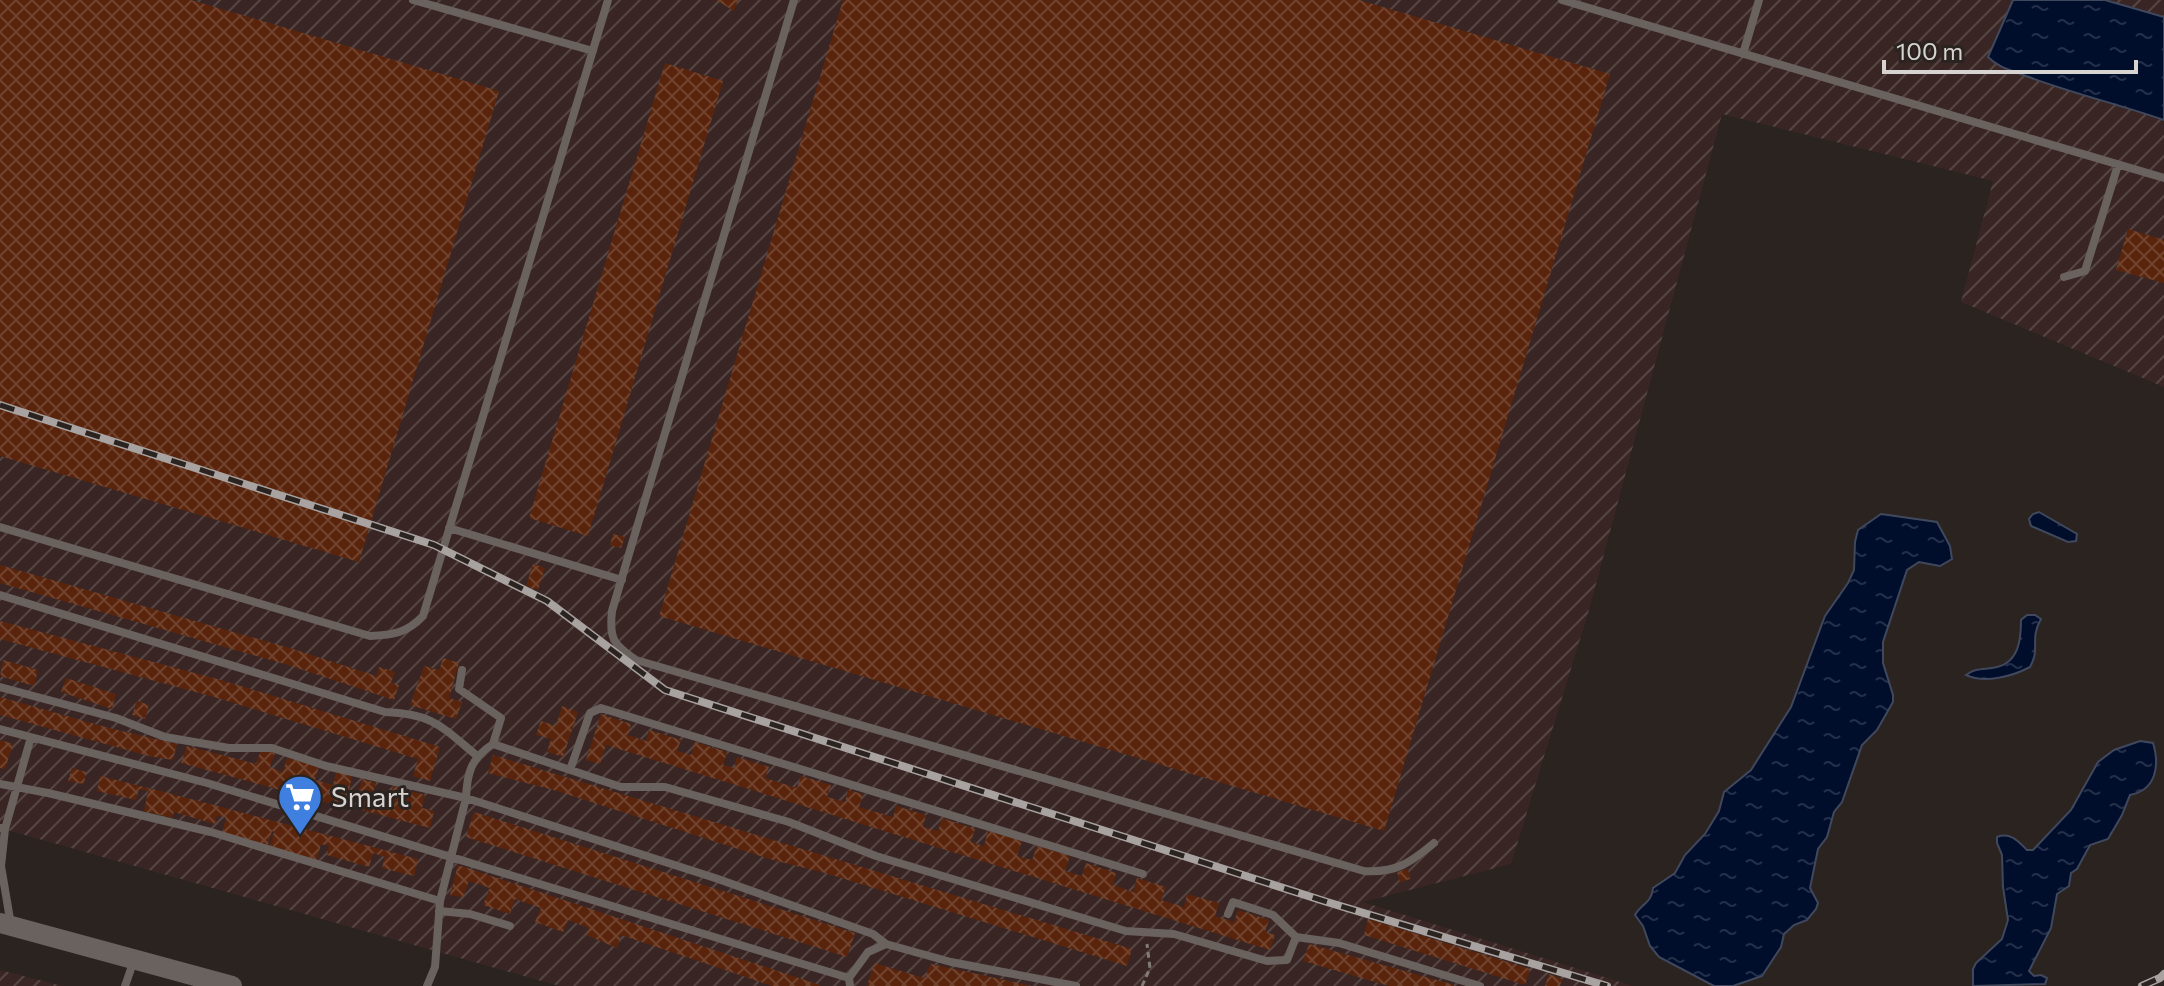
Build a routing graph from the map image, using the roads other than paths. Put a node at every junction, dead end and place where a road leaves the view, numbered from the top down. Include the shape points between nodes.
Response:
1 (413, 0) edge
2 (608, 0) edge
3 (794, 0) edge
4 (1562, 0) edge
5 (1759, 0) edge
6 (593, 51) junction
7 (1743, 54) junction
8 (2118, 165) junction
9 (2164, 178) edge
10 (2064, 277) dead end
11 (0, 527) edge
12 (449, 528) junction
13 (622, 580) junction
14 (0, 595) edge
15 (462, 670) dead end
16 (0, 687) edge
17 (0, 729) edge
18 (31, 737) junction
19 (493, 744) junction
20 (476, 755) junction
21 (570, 770) junction
22 (0, 784) edge
23 (16, 789) junction
24 (466, 798) junction
25 (2, 828) edge
26 (1434, 843) dead end
27 (451, 855) junction
28 (1143, 874) dead end
29 (440, 906) junction
30 (1228, 914) dead end
31 (6, 924) edge
32 (510, 926) dead end
33 (1296, 937) junction
34 (886, 944) junction
35 (134, 959) junction
36 (850, 982) edge
37 (207, 983) edge
38 (125, 986) edge
39 (232, 986) edge
40 (427, 986) edge
41 (1076, 986) edge
42 (1480, 986) edge

1 - 6 lane
2 - 6 lane
3 - 13 lane
4 - 7 lane
5 - 7 lane
6 - 12 lane
7 - 8 lane
8 - 9 lane
8 - 10 lane via 2085,271
11 - 12 lane via 370,636 394,635 423,616
12 - 13 lane
13 - 26 lane via 610,631 617,647 636,660 1364,871 1387,873
14 - 20 lane via 385,712 436,721
15 - 19 lane via 459,689 501,718
16 - 24 lane via 165,737 229,748 272,748
17 - 18 lane
18 - 23 lane
18 - 27 lane
19 - 20 lane
19 - 21 lane
20 - 24 lane
21 - 28 lane via 590,713 601,708
21 - 33 lane via 621,787 665,787 789,822 876,856 1126,931 1174,934 1267,961 1287,960
22 - 23 lane
23 - 25 lane
23 - 29 lane via 211,832
24 - 27 lane
24 - 34 lane via 715,878 873,934
25 - 31 lane
27 - 29 lane
27 - 36 lane
29 - 32 lane
29 - 40 lane via 435,967
30 - 33 lane via 1233,902 1273,915
31 - 35 street
33 - 42 lane via 1339,943
34 - 36 lane via 868,952
34 - 41 lane
35 - 37 street
35 - 38 lane
37 - 39 street

